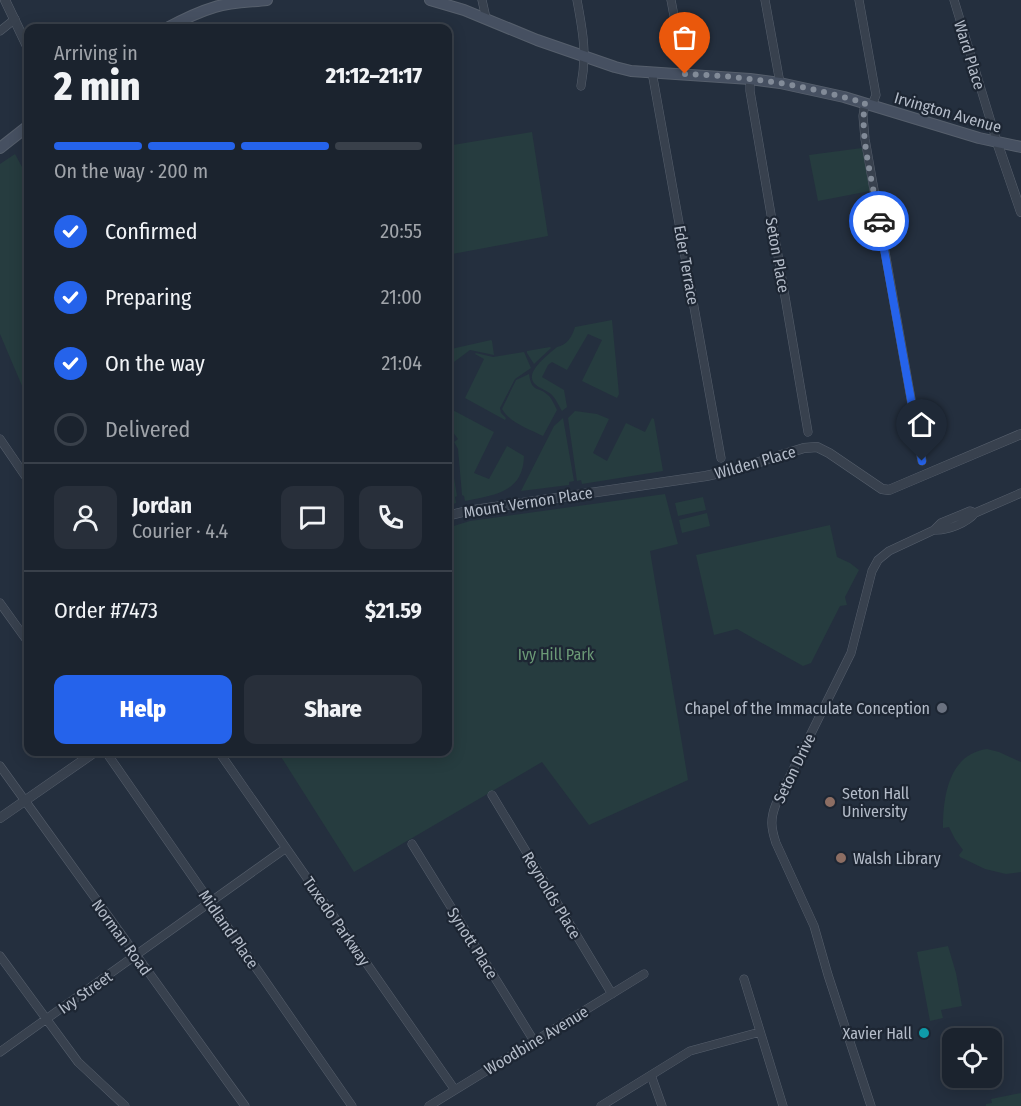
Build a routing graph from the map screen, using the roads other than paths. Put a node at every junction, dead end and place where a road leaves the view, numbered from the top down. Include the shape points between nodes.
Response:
1 (5, 0) edge
2 (267, 0) edge
3 (430, 0) edge
4 (482, 0) edge
5 (578, 0) edge
6 (671, 0) edge
7 (765, 0) edge
8 (860, 0) edge
9 (954, 0) edge
10 (486, 18) junction
11 (15, 20) junction
12 (174, 24) edge
13 (0, 31) edge
14 (24, 39) edge
15 (585, 56) junction
16 (652, 72) junction
17 (685, 74) junction
18 (750, 79) junction
19 (780, 83) junction
20 (581, 86) dead end
21 (868, 104) junction
22 (24, 129) edge
23 (997, 142) junction
24 (1021, 147) edge
25 (0, 148) edge
26 (1021, 212) edge
27 (808, 432) dead end
28 (1021, 434) edge
29 (0, 439) edge
30 (722, 458) dead end
31 (922, 461) dead end
32 (24, 474) edge
33 (609, 489) joint
34 (1021, 492) edge
35 (452, 515) edge
36 (0, 603) edge
37 (24, 636) edge
38 (89, 756) edge
39 (109, 756) edge
40 (222, 756) edge
41 (0, 766) edge
42 (492, 795) dead end
43 (24, 801) junction
44 (0, 818) edge
45 (412, 844) dead end
46 (286, 848) junction
47 (211, 902) junction
48 (0, 956) edge
49 (135, 956) junction
50 (644, 974) dead end
51 (744, 979) dead end
52 (612, 994) junction
53 (46, 1019) junction
54 (760, 1032) junction
55 (534, 1041) junction
56 (0, 1052) edge
57 (651, 1075) junction
58 (454, 1090) junction
59 (125, 1106) edge
60 (244, 1106) edge
61 (352, 1106) edge
62 (429, 1106) edge
63 (601, 1106) edge
64 (663, 1106) edge
65 (783, 1106) edge
66 (871, 1106) edge

1 - 11 street
2 - 12 main road via 215,7
3 - 10 main road, Irvington Avenue
4 - 10 street
5 - 15 street
6 - 17 street
7 - 19 street
8 - 21 street via 876,95
9 - 23 street, Ward Place
10 - 15 main road, Irvington Avenue
11 - 13 street
11 - 14 street
15 - 16 main road, Irvington Avenue via 631,71
15 - 20 street
16 - 17 main road, Irvington Avenue
16 - 30 street, Eder Terrace
17 - 18 main road, Irvington Avenue
18 - 19 main road, Irvington Avenue
18 - 27 street, Seton Place
19 - 21 main road, Irvington Avenue
21 - 23 main road, Irvington Avenue
21 - 31 street via 863,116 865,139
22 - 25 main road
23 - 24 main road, Irvington Avenue
23 - 26 street, Ward Place
28 - 33 street, Wilden Place via 889,490 817,447 715,474
29 - 32 street
33 - 35 street, Mount Vernon Place
34 - 66 street, Seton Drive via 941,523 881,556 872,571 851,653 771,818 771,831 814,927
36 - 37 street
38 - 43 street
39 - 47 street, Midland Place
40 - 46 street, Tuxedo Parkway
41 - 43 street, Norman Road
42 - 52 street, Reynolds Place
43 - 44 street
43 - 49 street, Norman Road
45 - 55 street, Synott Place
46 - 47 street, Ivy Street
46 - 58 street, Tuxedo Parkway
47 - 49 street, Ivy Street
47 - 61 street, Midland Place
48 - 53 street
49 - 53 street, Ivy Street
49 - 60 street, Norman Road
50 - 52 street, Woodbine Avenue
51 - 54 street
52 - 55 street, Woodbine Avenue
53 - 56 street, Ivy Street
53 - 59 street via 78,1062
54 - 57 street via 690,1051
54 - 65 street
55 - 58 street, Woodbine Avenue
57 - 63 street
57 - 64 street
58 - 62 street, Woodbine Avenue

